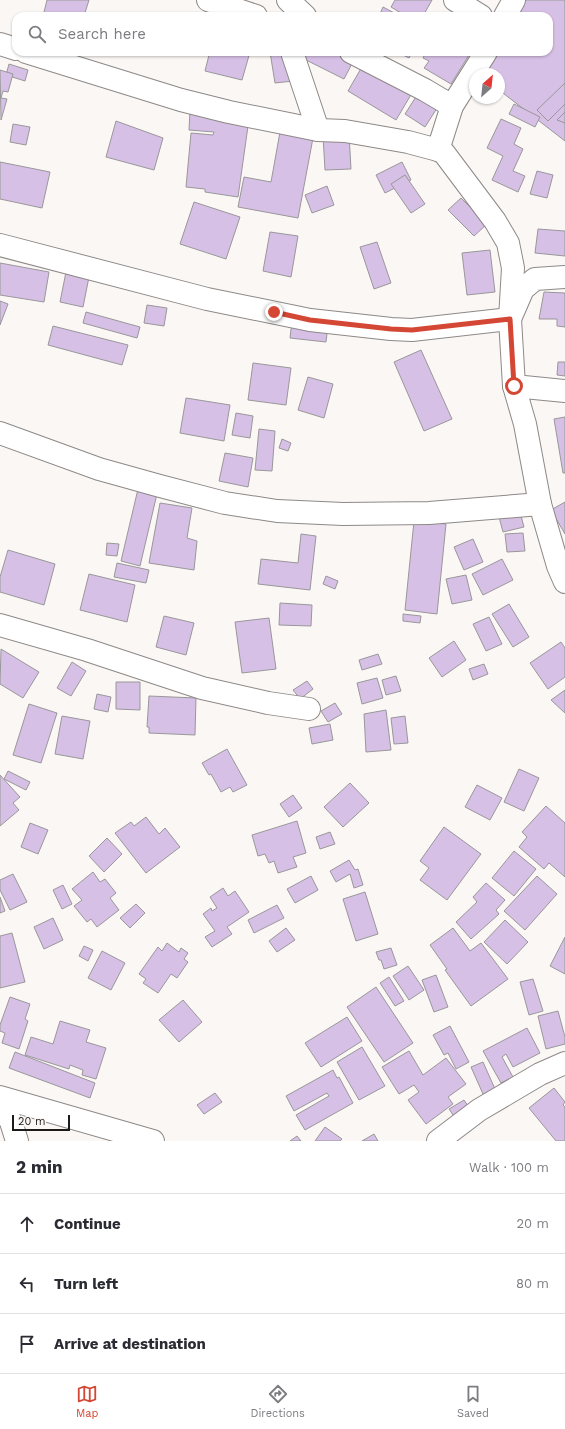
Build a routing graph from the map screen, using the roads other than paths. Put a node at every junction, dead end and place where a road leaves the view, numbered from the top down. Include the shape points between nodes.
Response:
1 (208, 0) edge
2 (288, 0) edge
3 (455, 0) edge
4 (514, 0) edge
5 (244, 12) edge
6 (301, 12) edge
7 (474, 12) edge
8 (507, 12) edge
9 (0, 44) edge
10 (12, 48) edge
11 (39, 56) edge
12 (293, 56) edge
13 (359, 56) edge
14 (483, 56) edge
15 (452, 106) junction
16 (318, 130) junction
17 (438, 150) junction
18 (0, 245) edge
19 (565, 277) edge
20 (510, 319) junction
21 (514, 386) junction
22 (565, 391) edge
23 (0, 433) edge
24 (540, 504) junction
25 (565, 582) edge
26 (0, 625) edge
27 (309, 709) dead end
28 (565, 1063) edge
29 (0, 1097) edge
30 (0, 1101) edge
31 (17, 1141) edge
32 (153, 1141) edge
33 (438, 1141) edge

1 - 5 street
2 - 6 street
3 - 7 street
4 - 8 street
9 - 10 street
11 - 16 street via 181,100
12 - 16 street
13 - 15 street
14 - 15 street
15 - 17 street
16 - 17 street via 345,131
17 - 20 street via 444,153 495,221 508,243 513,268
18 - 20 street via 207,298 310,320 412,330
19 - 20 street via 535,279 522,289
20 - 21 street
21 - 22 street
21 - 24 street via 525,424
23 - 24 street via 99,469 226,503 277,511 343,514 429,513
24 - 25 street
26 - 27 street via 87,650 202,688 268,703
28 - 33 street via 540,1074 479,1110
29 - 32 street
30 - 31 street

